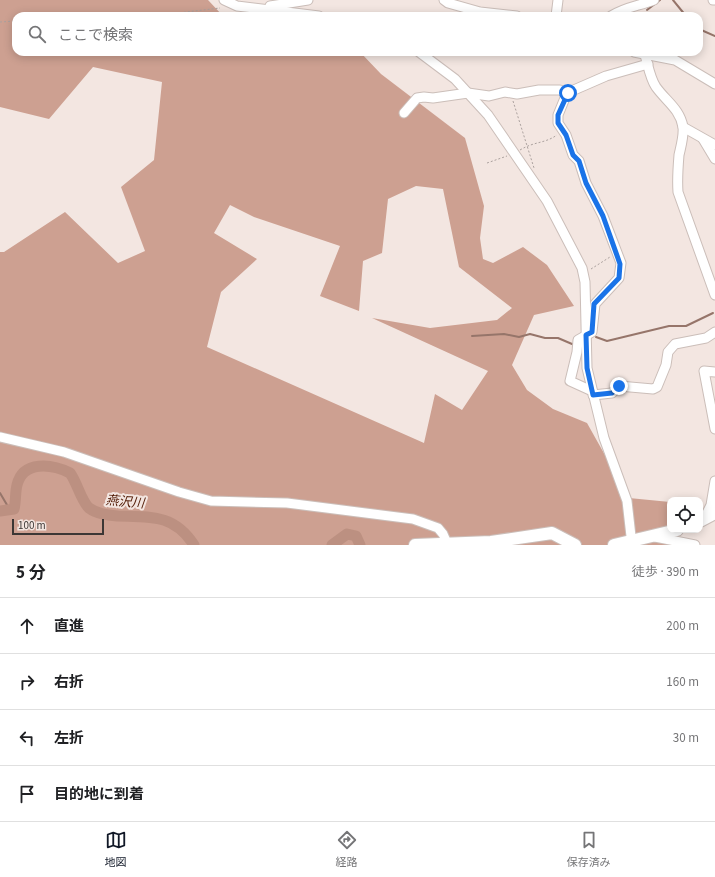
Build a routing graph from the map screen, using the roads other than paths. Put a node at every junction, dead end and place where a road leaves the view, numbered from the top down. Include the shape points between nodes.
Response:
1 (308, 0) edge
2 (444, 0) edge
3 (558, 0) edge
4 (654, 0) edge
5 (223, 4) edge
6 (259, 8) junction
7 (289, 12) edge
8 (480, 12) edge
9 (556, 12) edge
10 (619, 12) edge
11 (424, 56) edge
12 (641, 56) edge
13 (647, 59) junction
14 (715, 84) edge
15 (568, 93) junction
16 (468, 94) junction
17 (404, 113) dead end
18 (683, 128) junction
19 (703, 139) junction
20 (715, 145) edge
21 (715, 158) edge
22 (715, 294) edge
23 (715, 332) edge
24 (586, 335) junction
25 (715, 372) edge
26 (593, 393) junction
27 (715, 429) edge
28 (0, 437) edge
29 (715, 481) edge
30 (706, 518) edge
31 (671, 533) edge
32 (655, 541) edge
33 (447, 543) junction
34 (632, 543) edge
35 (415, 545) edge
36 (575, 545) edge
37 (614, 545) edge
38 (695, 545) edge

1 - 6 street
2 - 8 street
3 - 9 street
4 - 10 street
5 - 6 street
6 - 7 street
11 - 16 street via 455,79
12 - 13 street
13 - 14 street via 660,56 675,60
13 - 15 street
13 - 18 street via 656,88 676,108
15 - 16 street via 560,90 539,90 517,94 505,92 489,96
15 - 24 street via 558,115 558,123 573,155 579,161 620,264 619,278 594,304 592,332
16 - 17 street via 417,98
16 - 24 street via 488,115 547,201 582,268 586,282
18 - 19 street
18 - 22 street via 677,179 678,192
19 - 20 street
19 - 21 street
23 - 26 street via 706,338 674,344 668,352 657,387 653,389 619,386 612,393
24 - 26 street via 587,368
24 - 26 street via 578,340 570,381
25 - 27 street via 704,371
26 - 34 street via 604,438 627,502
28 - 33 street via 64,452 211,501 287,503 413,519 438,528
29 - 30 street
31 - 32 main road
32 - 34 main road
32 - 38 street
33 - 35 main road
33 - 36 main road via 491,542 552,532
34 - 37 main road

